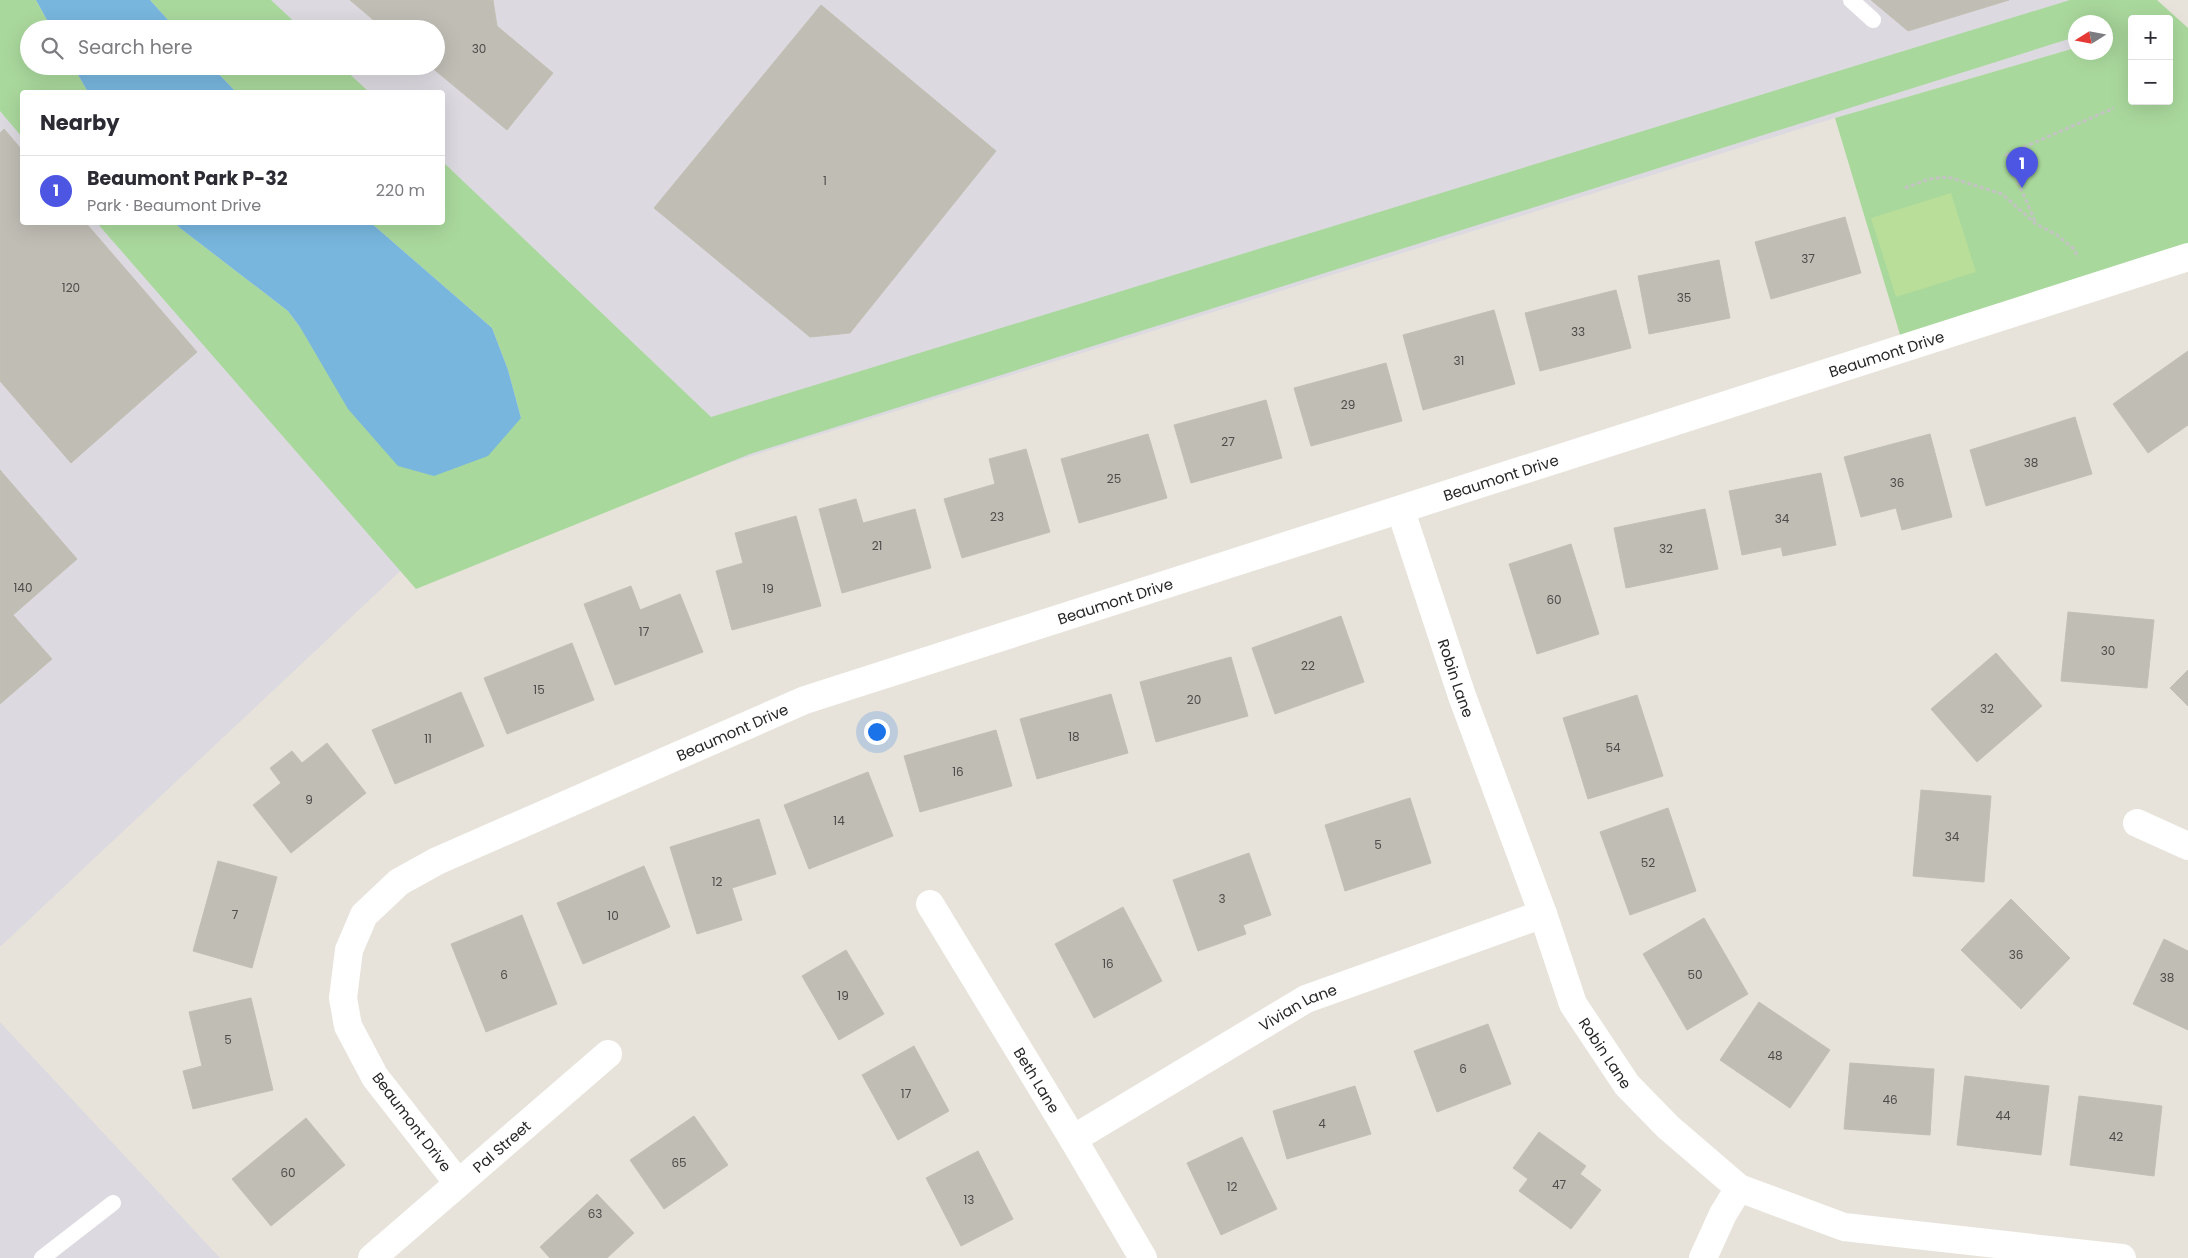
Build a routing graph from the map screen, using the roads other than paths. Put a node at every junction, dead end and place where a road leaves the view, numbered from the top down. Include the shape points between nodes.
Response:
1 (1851, 0) edge
2 (1872, 20) dead end
3 (2188, 257) edge
4 (1401, 511) junction
5 (2137, 823) dead end
6 (2188, 846) edge
7 (930, 904) dead end
8 (1543, 914) junction
9 (608, 1054) dead end
10 (1073, 1139) junction
11 (458, 1183) junction
12 (1739, 1188) junction
13 (113, 1202) dead end
14 (42, 1258) edge
15 (372, 1258) edge
16 (1143, 1258) edge
17 (1703, 1258) edge
18 (2122, 1258) edge

1 - 2 lane
3 - 4 street, Beaumont Drive
4 - 8 street, Robin Lane via 1462,696
4 - 11 street, Beaumont Drive via 805,700 437,861 399,882 364,915 349,950 344,1008 348,1026 376,1077
5 - 6 street
7 - 10 street, Beth Lane
8 - 10 street, Vivian Lane via 1306,999
8 - 12 street, Robin Lane via 1573,1004 1627,1085
9 - 11 street, Pal Street
10 - 16 street, Beth Lane
11 - 15 street, Pal Street
12 - 17 street
12 - 18 street, Robin Lane via 1844,1227
13 - 14 lane

